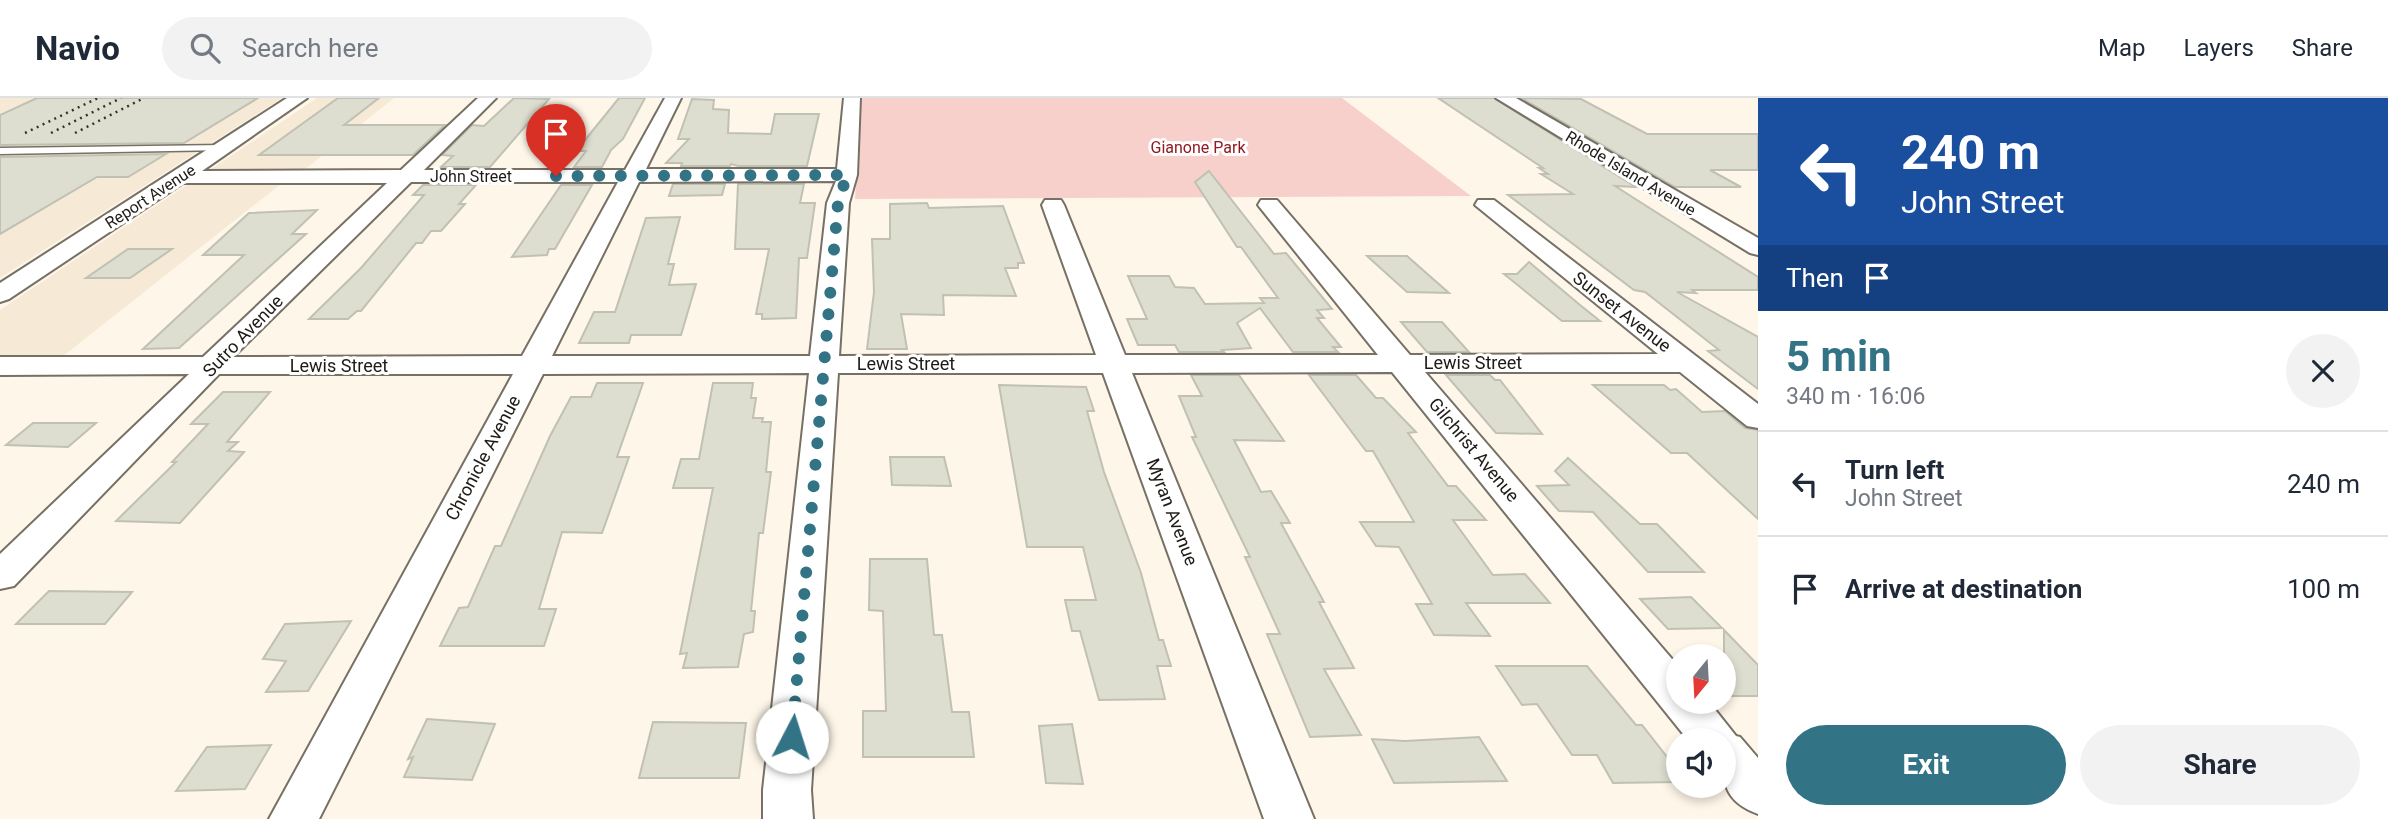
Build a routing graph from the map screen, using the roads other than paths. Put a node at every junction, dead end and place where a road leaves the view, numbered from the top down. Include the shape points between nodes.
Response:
1 (299, 98) edge
2 (488, 98) edge
3 (673, 98) edge
4 (852, 98) edge
5 (1504, 98) edge
6 (223, 148) junction
7 (0, 151) edge
8 (847, 175) junction
9 (632, 176) junction
10 (179, 177) junction
11 (407, 177) junction
12 (1054, 205) dead end
13 (1269, 205) dead end
14 (1486, 205) dead end
15 (1758, 248) edge
16 (0, 295) edge
17 (1399, 363) junction
18 (1687, 363) junction
19 (824, 364) junction
20 (533, 365) junction
21 (1116, 365) junction
22 (0, 366) edge
23 (211, 366) junction
24 (1758, 419) edge
25 (0, 576) edge
26 (1666, 682) edge
27 (1693, 714) edge
28 (1705, 728) edge
29 (1736, 766) edge
30 (1758, 793) edge
31 (294, 819) edge
32 (788, 819) edge
33 (1289, 819) edge

1 - 6 street, Report Avenue
2 - 11 street, Sutro Avenue
3 - 9 street, Chronicle Avenue
4 - 8 street
5 - 15 street, Rhode Island Avenue
6 - 7 lane
6 - 10 street, Report Avenue
8 - 9 street, John Street
8 - 19 street via 838,203
9 - 11 street, John Street
9 - 20 street, Chronicle Avenue
10 - 11 street, John Street
10 - 16 street, Report Avenue
11 - 23 street, Sutro Avenue
12 - 21 street, Myran Avenue
13 - 17 street, Gilchrist Avenue
14 - 18 street, Sunset Avenue
17 - 18 street, Lewis Street
17 - 21 street, Lewis Street
17 - 26 street, Gilchrist Avenue
18 - 24 street, Sunset Avenue
19 - 20 street, Lewis Street
19 - 21 street, Lewis Street
19 - 32 street
20 - 23 street, Lewis Street
20 - 31 street, Chronicle Avenue
21 - 33 street, Myran Avenue
22 - 23 street, Lewis Street
23 - 25 street, Sutro Avenue
27 - 28 street
29 - 30 street

